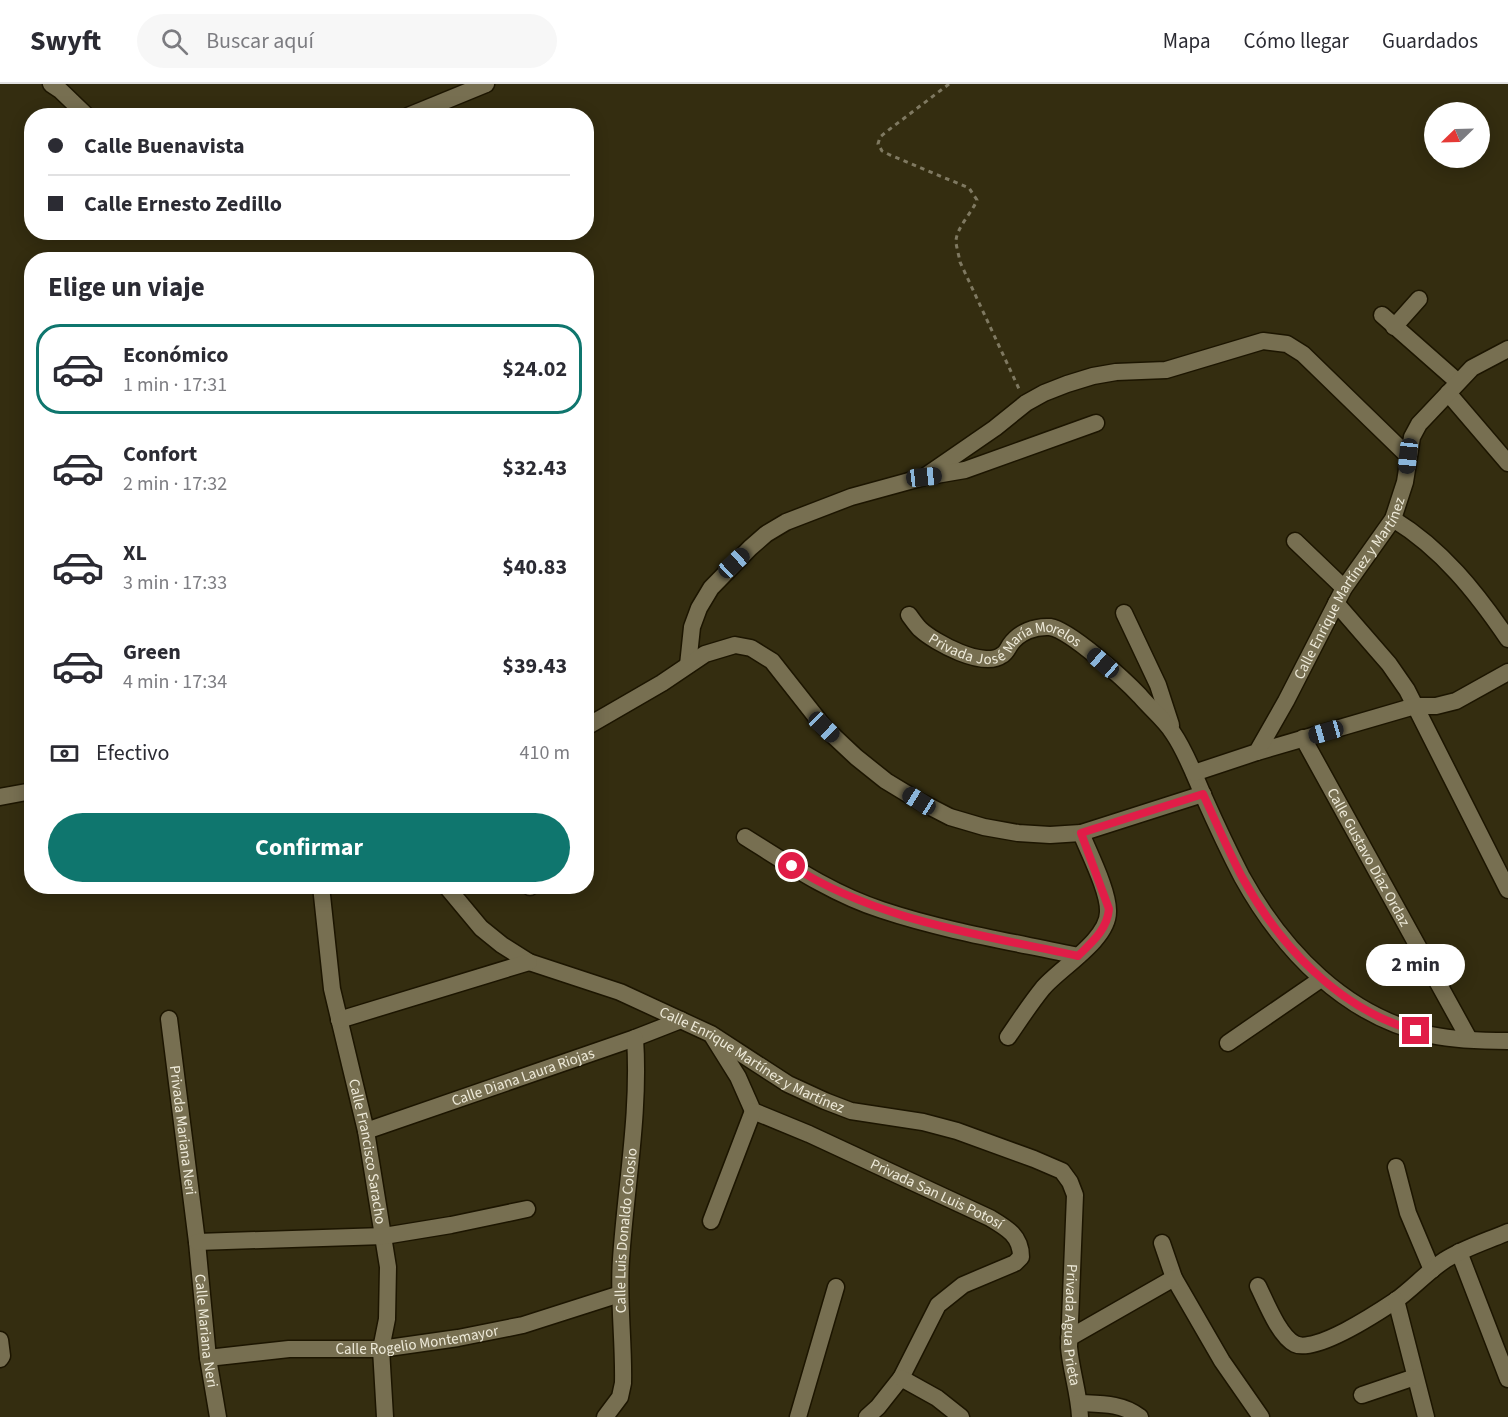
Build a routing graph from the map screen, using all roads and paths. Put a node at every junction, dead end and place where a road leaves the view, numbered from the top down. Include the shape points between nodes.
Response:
1 (51, 84) edge
2 (486, 84) edge
3 (949, 84) edge
4 (79, 108) edge
5 (428, 108) edge
6 (1419, 299) dead end
7 (1505, 350) edge
8 (1453, 387) junction
9 (1026, 403) junction
10 (1096, 423) dead end
11 (1408, 456) junction
12 (1508, 463) edge
13 (924, 477) junction
14 (1393, 519) junction
15 (1295, 541) dead end
16 (1344, 588) junction
17 (1336, 603) junction
18 (1124, 613) dead end
19 (909, 615) dead end
20 (1508, 639) edge
21 (688, 665) junction
22 (1508, 672) edge
23 (1415, 706) junction
24 (594, 722) edge
25 (1173, 732) junction
26 (1304, 738) junction
27 (1257, 752) junction
28 (1194, 773) junction
29 (24, 792) edge
30 (1203, 794) junction
31 (0, 797) edge
32 (1081, 833) junction
33 (745, 837) dead end
34 (1508, 890) edge
35 (322, 894) edge
36 (453, 894) edge
37 (1078, 956) junction
38 (529, 962) junction
39 (1321, 979) junction
40 (169, 1019) dead end
41 (339, 1020) junction
42 (681, 1020) junction
43 (711, 1034) junction
44 (1008, 1037) dead end
45 (635, 1038) junction
46 (1469, 1039) junction
47 (1508, 1041) edge
48 (1228, 1043) dead end
49 (753, 1111) junction
50 (366, 1131) junction
51 (1396, 1167) dead end
52 (1075, 1195) joint
53 (527, 1209) dead end
54 (711, 1221) dead end
55 (1508, 1232) edge
56 (384, 1236) junction
57 (197, 1242) junction
58 (1162, 1243) dead end
59 (1459, 1252) junction
60 (1432, 1270) junction
61 (1174, 1278) junction
62 (1258, 1286) dead end
63 (836, 1287) dead end
64 (620, 1294) junction
65 (1396, 1300) junction
66 (1069, 1338) junction
67 (0, 1340) edge
68 (381, 1349) junction
69 (208, 1358) junction
70 (0, 1359) edge
71 (1415, 1377) junction
72 (901, 1378) junction
73 (1508, 1379) edge
74 (1362, 1395) dead end
75 (1080, 1410) edge
76 (218, 1417) edge
77 (385, 1417) edge
78 (605, 1417) edge
79 (798, 1417) edge
80 (867, 1417) edge
81 (961, 1417) edge
82 (1140, 1417) edge
83 (1261, 1417) edge
84 (1426, 1417) edge

1 - 4 street
2 - 5 street
3 - 9 path via 880,137 878,144 890,156 969,188 974,194 977,200 956,240 960,262
6 - 8 street via 1388,321
7 - 8 street, Calle Enrique Martínez y Martínez via 1472,368
8 - 11 street, Calle Enrique Martínez y Martínez via 1419,424
8 - 12 street
9 - 11 street via 1093,376 1166,370 1263,341 1278,342 1304,354
9 - 13 street
10 - 13 street via 965,470
11 - 14 street, Calle Enrique Martínez y Martínez via 1405,482
13 - 21 street via 805,513 766,534 711,588 699,608 692,627
14 - 16 street, Calle Enrique Martínez y Martínez
14 - 20 street via 1449,562
15 - 16 street
16 - 17 street, Calle Enrique Martínez y Martínez
17 - 23 street via 1389,664
17 - 27 street, Calle Enrique Martínez y Martínez
18 - 25 street via 1158,685
19 - 25 street, Privada José María Morelos via 920,629 944,644 990,660 1004,654 1019,635 1052,627 1086,649 1137,693
21 - 24 street
21 - 32 street via 720,649 735,645 751,648 772,661 824,727 856,758 919,801 950,817 984,827 1050,835
22 - 23 street via 1455,701
23 - 26 street
23 - 34 street
25 - 28 street, Privada José María Morelos
26 - 27 street
26 - 46 street, Calle Gustavo Díaz Ordaz
27 - 28 street
28 - 30 street, Privada José María Morelos
29 - 31 street
30 - 32 street
30 - 39 street, Privada José María Morelos via 1260,907
32 - 37 street via 1109,909 1102,931
33 - 37 street via 807,876 880,910
35 - 41 street, Calle Francisco Saracho via 328,962
36 - 38 street, Calle Enrique Martínez y Martínez via 481,928
37 - 44 street via 1045,986
38 - 41 street
38 - 42 street, Calle Enrique Martínez y Martínez via 620,993
39 - 46 street, Privada José María Morelos via 1370,1013 1399,1026
39 - 48 street
40 - 57 street, Privada Mariana Neri
41 - 50 street, Calle Francisco Saracho
42 - 43 street, Calle Enrique Martínez y Martínez
42 - 45 street, Calle Diana Laura Riojas
43 - 49 street via 738,1077
43 - 52 street, Calle Enrique Martínez y Martínez via 806,1094 851,1111 923,1122 1012,1150 1062,1171
45 - 50 street, Calle Diana Laura Riojas
45 - 64 street, Calle Luis Donaldo Colosio via 637,1087
46 - 47 street, Privada José María Morelos
49 - 54 street
49 - 72 street, Privada San Luis Potosí via 990,1218 1018,1240 1021,1257 1015,1263 963,1285 938,1305
50 - 56 street, Calle Francisco Saracho
51 - 60 street via 1408,1213
52 - 66 street, Privada Agua Prieta
53 - 56 street
55 - 59 street
56 - 57 street
56 - 68 street, Calle Francisco Saracho via 388,1302
57 - 69 street, Calle Mariana Neri
58 - 61 street
59 - 60 street
59 - 73 street
60 - 65 street
61 - 66 street
61 - 83 street via 1222,1361
62 - 65 street via 1279,1327 1295,1344 1304,1346 1334,1336
63 - 79 street
64 - 68 street, Calle Rogelio Montemayor via 500,1330
64 - 78 street, Calle Luis Donaldo Colosio via 623,1383 620,1397
65 - 71 street
66 - 75 street, Privada Agua Prieta
67 - 70 street
68 - 69 street, Calle Rogelio Montemayor via 289,1350
68 - 77 street, Calle Francisco Saracho
69 - 76 street, Calle Mariana Neri
71 - 74 street
71 - 84 street
72 - 80 street, Privada San Luis Potosí
72 - 81 street
75 - 82 street via 1107,1404

